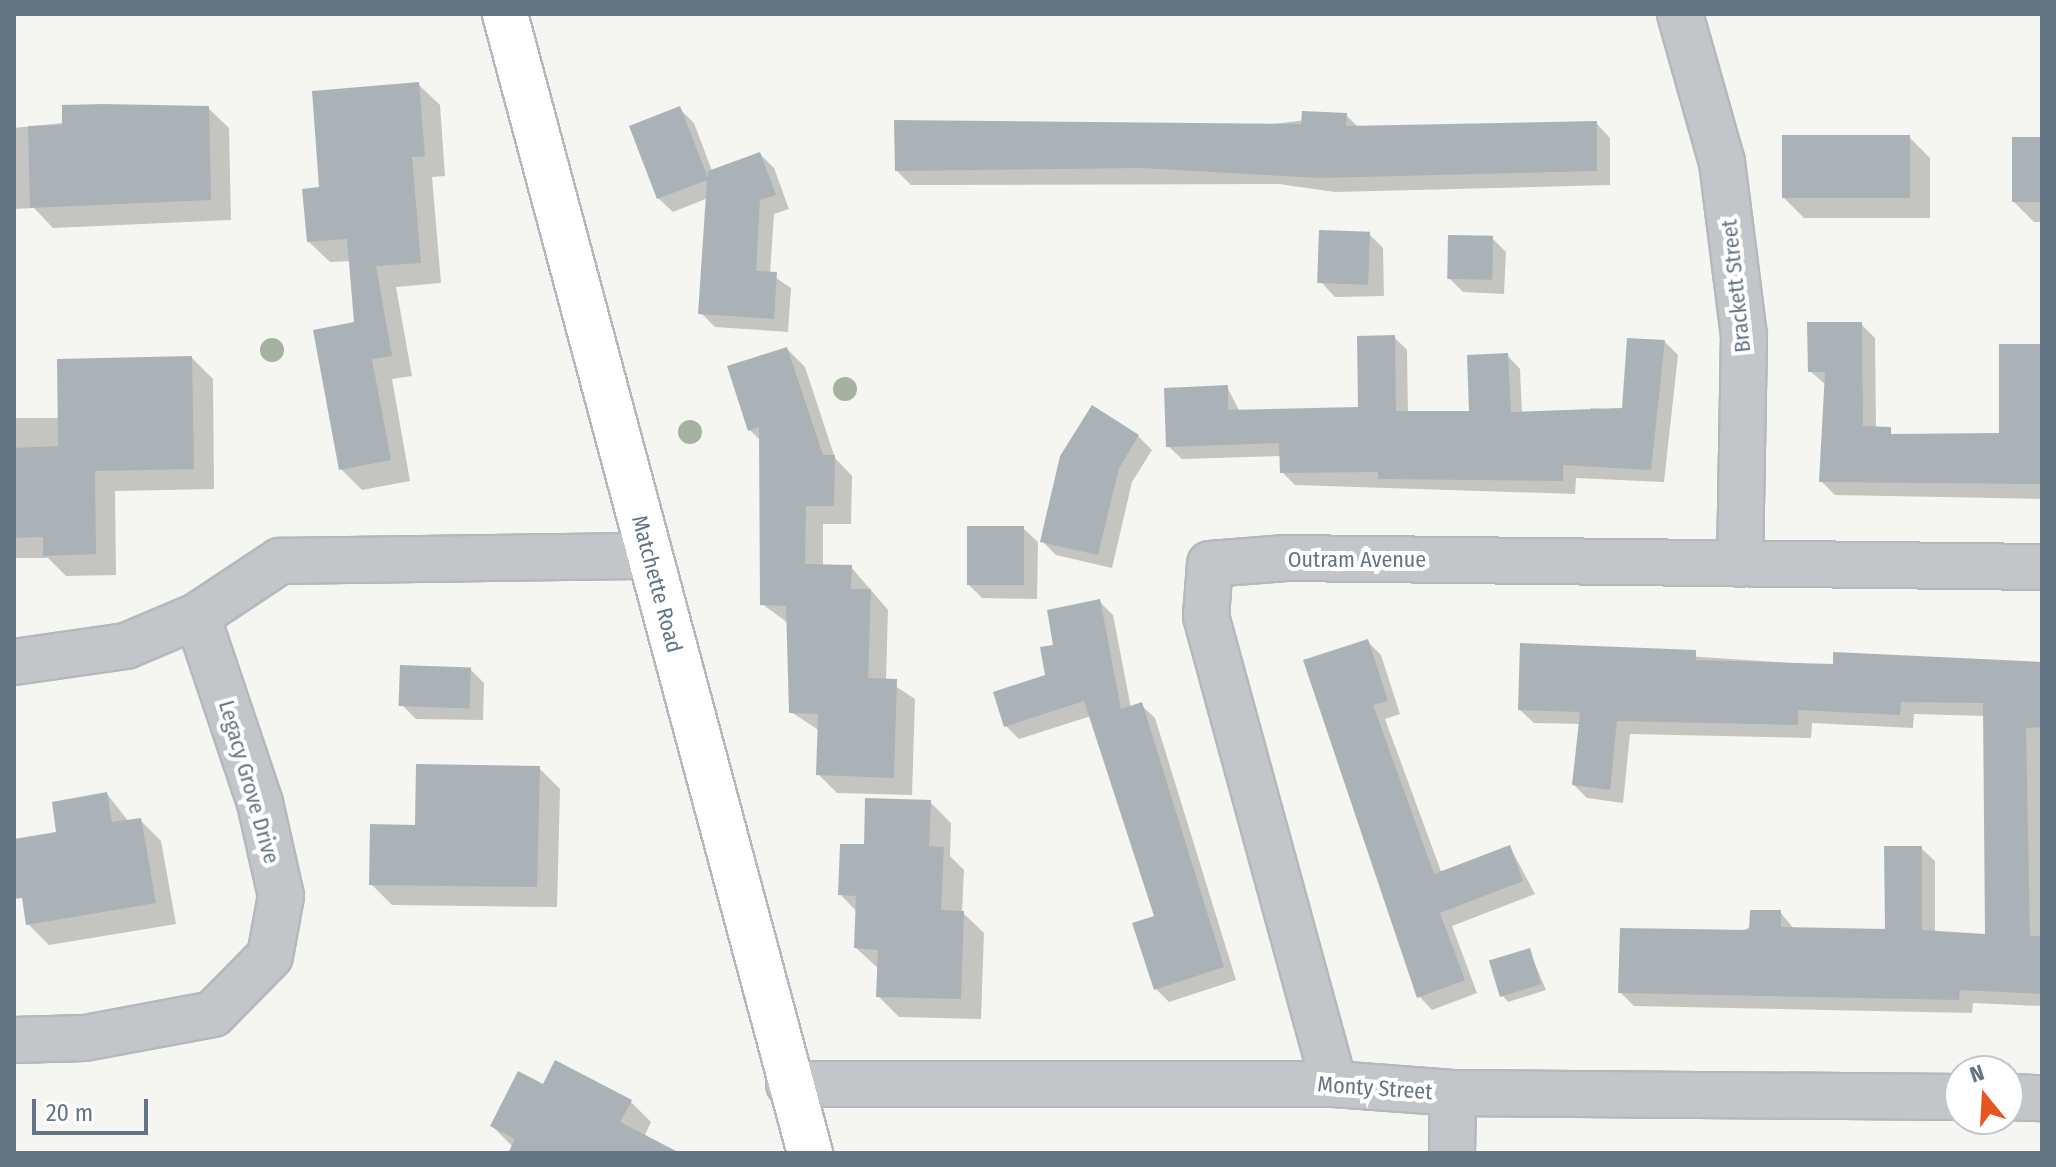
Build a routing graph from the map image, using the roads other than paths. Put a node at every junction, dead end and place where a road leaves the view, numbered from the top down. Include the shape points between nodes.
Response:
1 (505, 14) edge
2 (1680, 14) edge
3 (649, 556) junction
4 (1740, 564) junction
5 (2042, 567) edge
6 (197, 616) junction
7 (14, 662) edge
8 (14, 1040) edge
9 (789, 1084) junction
10 (1334, 1084) junction
11 (1453, 1093) junction
12 (1944, 1097) edge
13 (810, 1153) edge
14 (1452, 1153) edge

1 - 3 street, Matchette Road
2 - 4 street, Brackett Street via 1722,162 1744,335
3 - 6 street via 280,561
3 - 9 street, Matchette Road
4 - 5 street, Outram Avenue
4 - 10 street, Outram Avenue via 1286,558 1210,564 1206,616
6 - 7 street via 126,646
6 - 8 street, Legacy Grove Drive via 260,803 281,896 270,956 213,1014 85,1038
9 - 10 street, Monty Street
9 - 13 street, Matchette Road
10 - 11 street, Monty Street
11 - 12 street, Monty Street
11 - 14 street

